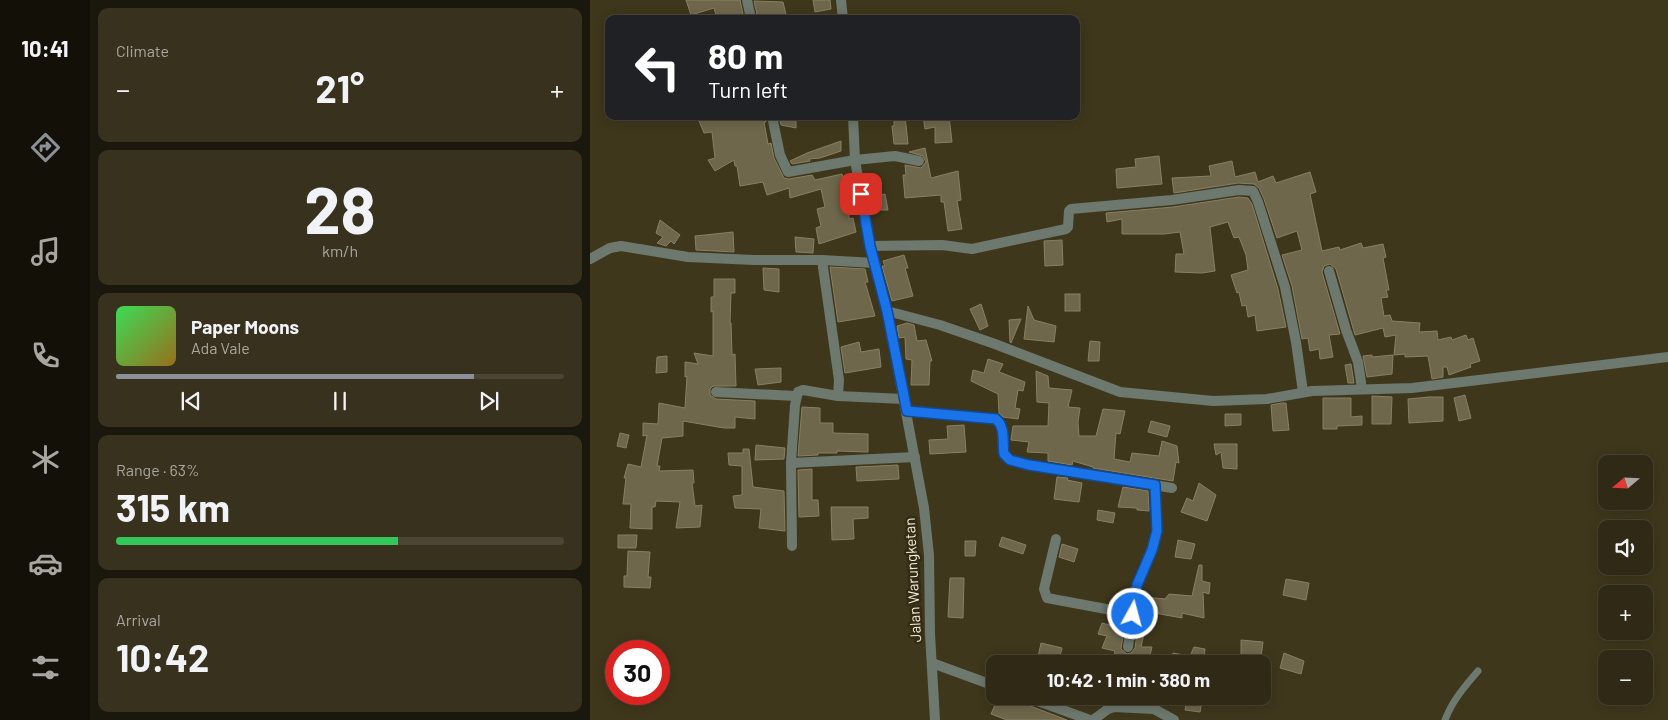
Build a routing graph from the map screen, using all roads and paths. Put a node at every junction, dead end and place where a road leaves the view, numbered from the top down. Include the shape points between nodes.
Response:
1 (747, 0) edge
2 (842, 0) edge
3 (750, 15) edge
4 (843, 15) edge
5 (773, 120) edge
6 (853, 120) edge
7 (855, 160) junction
8 (919, 160) dead end
9 (870, 246) junction
10 (590, 259) edge
11 (822, 260) junction
12 (874, 263) junction
13 (1329, 271) dead end
14 (887, 311) junction
15 (1668, 357) edge
16 (1362, 389) junction
17 (716, 392) dead end
18 (1303, 392) junction
19 (796, 396) junction
20 (838, 396) junction
21 (904, 399) junction
22 (907, 411) junction
23 (915, 457) junction
24 (791, 463) junction
25 (1155, 485) junction
26 (1172, 488) dead end
27 (1056, 539) dead end
28 (792, 546) dead end
29 (1133, 614) junction
30 (1128, 647) dead end
31 (932, 663) junction
32 (1478, 671) dead end
33 (986, 683) edge
34 (1049, 705) edge
35 (935, 720) edge
36 (1091, 720) edge
37 (1174, 720) edge
38 (1445, 720) edge

1 - 3 street
2 - 4 street
5 - 7 street via 780,155 788,172
6 - 7 street, Jalan Warungketan
7 - 8 street via 895,156
7 - 9 street, Jalan Warungketan
9 - 12 street, Jalan Warungketan
9 - 18 street via 936,245 972,249 1066,229 1071,209 1253,191 1285,288
10 - 11 street via 621,246 688,257
11 - 12 street
11 - 20 street via 839,380
12 - 14 street, Jalan Warungketan
13 - 16 street via 1358,362
14 - 18 street via 949,328 1120,392 1213,401 1267,399
14 - 21 street, Jalan Warungketan
15 - 16 street via 1412,388
16 - 18 street
17 - 19 street
19 - 20 street via 803,390
19 - 24 street
20 - 21 street
21 - 22 street, Jalan Warungketan
22 - 23 street, Jalan Warungketan
22 - 25 street via 996,419 1002,428 1004,454 1010,460
23 - 24 street
23 - 31 street, Jalan Warungketan via 929,555
24 - 28 street
25 - 26 street
25 - 29 street via 1157,531 1137,585
27 - 29 street via 1044,589 1047,598
29 - 30 street
31 - 33 street
31 - 35 street, Jalan Warungketan
32 - 38 lane via 1450,708
34 - 36 street
36 - 37 street via 1114,707 1154,709

